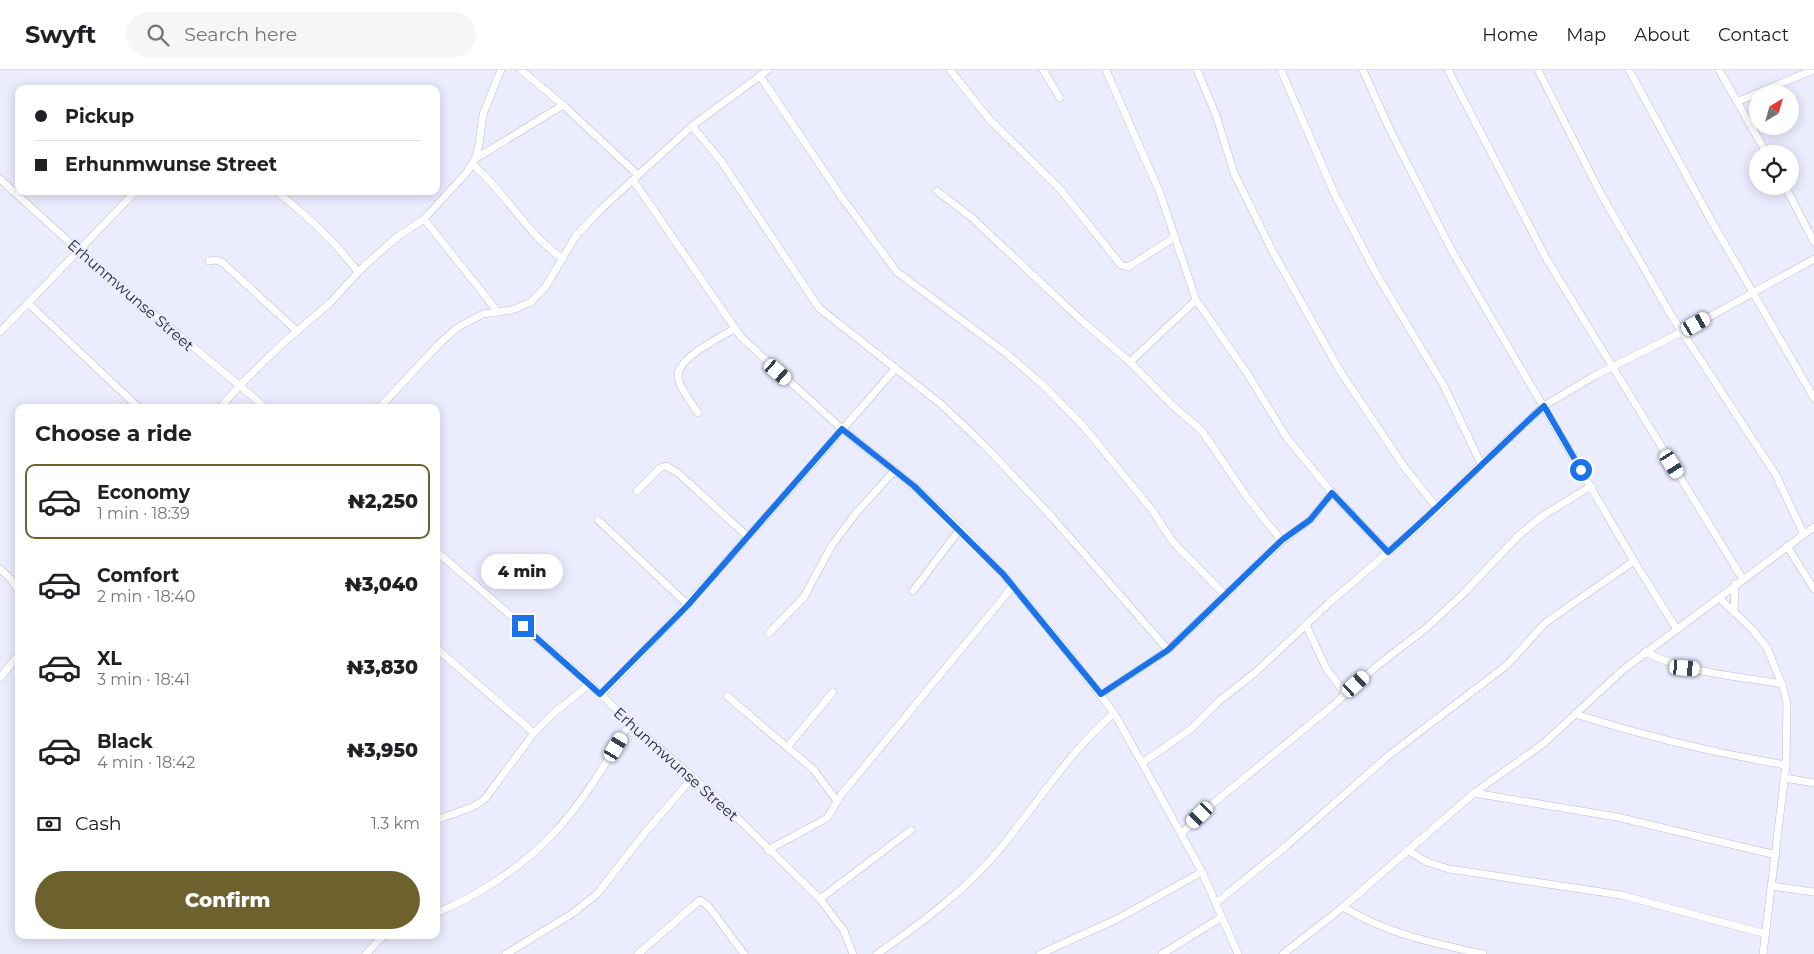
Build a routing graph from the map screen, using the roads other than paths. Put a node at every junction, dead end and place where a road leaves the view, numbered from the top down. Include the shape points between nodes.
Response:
1 (501, 70) edge
2 (521, 70) edge
3 (768, 70) edge
4 (950, 70) edge
5 (1043, 70) edge
6 (1106, 70) edge
7 (1197, 70) edge
8 (1281, 70) edge
9 (1363, 70) edge
10 (1448, 70) edge
11 (1538, 70) edge
12 (1628, 70) edge
13 (1719, 70) edge
14 (1813, 70) edge
15 (760, 76) junction
16 (1060, 98) dead end
17 (1738, 101) junction
18 (563, 105) junction
19 (692, 126) junction
20 (1762, 145) edge
21 (473, 161) junction
22 (635, 178) junction
23 (0, 179) edge
24 (937, 191) dead end
25 (15, 193) edge
26 (18, 195) edge
27 (130, 195) edge
28 (281, 195) edge
29 (1789, 195) edge
30 (424, 219) junction
31 (1175, 237) junction
32 (1814, 242) edge
33 (79, 251) junction
34 (563, 259) junction
35 (1814, 259) edge
36 (209, 261) dead end
37 (358, 272) junction
38 (1752, 292) junction
39 (1196, 300) junction
40 (28, 303) junction
41 (498, 312) junction
42 (734, 329) junction
43 (297, 331) junction
44 (0, 332) edge
45 (1682, 332) junction
46 (1130, 362) junction
47 (1612, 366) junction
48 (896, 368) junction
49 (239, 386) junction
50 (1814, 398) edge
51 (135, 404) edge
52 (223, 404) edge
53 (261, 404) edge
54 (383, 404) edge
55 (1544, 406) junction
56 (698, 413) dead end
57 (842, 429) junction
58 (1481, 464) junction
59 (895, 470) junction
60 (1591, 486) junction
61 (636, 491) dead end
62 (1332, 493) junction
63 (1438, 509) junction
64 (598, 520) dead end
65 (1814, 526) edge
66 (960, 529) junction
67 (1804, 535) junction
68 (747, 536) junction
69 (1282, 540) junction
70 (1787, 546) junction
71 (1388, 552) junction
72 (440, 554) edge
73 (1634, 561) junction
74 (0, 569) edge
75 (1742, 578) junction
76 (1735, 584) junction
77 (15, 585) edge
78 (1013, 586) junction
79 (1814, 589) edge
80 (913, 592) dead end
81 (1224, 594) junction
82 (1719, 598) junction
83 (688, 605) junction
84 (1734, 612) junction
85 (1306, 625) junction
86 (1676, 628) junction
87 (770, 633) dead end
88 (1168, 650) junction
89 (440, 651) edge
90 (1645, 652) junction
91 (15, 659) edge
92 (0, 678) edge
93 (590, 684) junction
94 (1782, 684) junction
95 (833, 692) dead end
96 (600, 694) junction
97 (1101, 694) junction
98 (1345, 694) junction
99 (727, 696) dead end
100 (1114, 713) junction
101 (1575, 714) junction
102 (630, 723) junction
103 (534, 732) junction
104 (788, 746) junction
105 (1142, 763) junction
106 (1786, 765) junction
107 (693, 777) junction
108 (1784, 778) junction
109 (1814, 783) edge
110 (1474, 793) junction
111 (837, 801) junction
112 (440, 819) edge
113 (911, 830) dead end
114 (1182, 833) junction
115 (768, 850) junction
116 (1407, 850) junction
117 (1776, 855) junction
118 (1202, 872) junction
119 (1772, 886) junction
120 (1814, 892) edge
121 (820, 899) junction
122 (1216, 903) junction
123 (1343, 907) junction
124 (440, 911) edge
125 (1222, 917) junction
126 (1766, 934) junction
127 (379, 939) edge
128 (366, 954) edge
129 (506, 954) edge
130 (638, 954) edge
131 (744, 954) edge
132 (853, 954) edge
133 (877, 954) edge
134 (1040, 954) edge
135 (1162, 954) edge
136 (1238, 954) edge
137 (1283, 954) edge
138 (1483, 954) edge
139 (1763, 954) edge

1 - 21 street via 483,114 479,145
2 - 18 street
3 - 15 street
4 - 31 street via 990,120 1060,189 1121,265 1128,267
5 - 16 street
6 - 31 street via 1160,193
7 - 63 street via 1216,115 1234,174 1273,252 1340,371 1405,468
8 - 58 street via 1335,195 1377,275 1444,386
9 - 55 street via 1452,251
10 - 47 street via 1546,258
11 - 45 street via 1601,194
12 - 38 street
13 - 17 street
14 - 17 street
15 - 19 street
15 - 81 street via 897,272 1006,353 1044,386 1084,427 1152,510 1173,542
17 - 20 street
18 - 21 street
18 - 22 street
19 - 22 street
19 - 48 street via 721,161 819,308
21 - 30 street
21 - 34 street via 546,248
22 - 34 street via 575,237
22 - 42 street
23 - 25 street, Erhunmwunse Street
24 - 46 street
26 - 33 street, Erhunmwunse Street
27 - 33 street
28 - 37 street via 344,253
29 - 32 street
30 - 37 street via 397,237
30 - 41 street
31 - 39 street
33 - 40 street
33 - 49 street, Erhunmwunse Street
34 - 41 street via 531,302
35 - 38 street
36 - 43 street via 223,263
37 - 43 street via 330,303
38 - 45 street
38 - 50 street
39 - 46 street
39 - 62 street via 1287,438
40 - 44 street
40 - 51 street
41 - 54 street via 483,314 458,327
42 - 56 street via 694,353 681,366 678,375 681,385
42 - 57 street
43 - 49 street
45 - 47 street
45 - 67 street via 1776,475
46 - 69 street via 1202,431 1248,500
47 - 55 street
47 - 75 street
48 - 57 street
48 - 88 street via 985,446 1052,516
49 - 52 street
49 - 53 street, Erhunmwunse Street
55 - 58 street
55 - 60 street
57 - 59 street
57 - 68 street
58 - 63 street
59 - 66 street
59 - 87 street via 832,545 804,598
60 - 73 street
60 - 98 street via 1518,535 1457,600
61 - 68 street via 666,466 678,473
62 - 69 street via 1310,520
62 - 71 street
63 - 71 street
64 - 83 street
65 - 67 street
66 - 78 street
66 - 80 street
67 - 70 street
68 - 83 street
69 - 81 street
70 - 75 street
70 - 79 street
71 - 85 street
72 - 93 street, Erhunmwunse Street
73 - 86 street
73 - 122 street via 1545,623 1507,665 1388,756
74 - 77 street
75 - 76 street
76 - 82 street
76 - 84 street
78 - 97 street
78 - 111 street
81 - 88 street
82 - 84 street
82 - 86 street
83 - 96 street
84 - 94 street via 1767,648
85 - 98 street via 1326,668
85 - 105 street via 1200,721
86 - 90 street
88 - 97 street
89 - 103 street
90 - 94 street via 1668,664 1685,668
90 - 101 street
91 - 92 street
93 - 96 street, Erhunmwunse Street
93 - 103 street
94 - 106 street via 1787,703
95 - 104 street
96 - 102 street, Erhunmwunse Street
97 - 100 street
98 - 114 street
99 - 104 street
100 - 105 street
100 - 133 street via 1071,756 999,850 965,887
101 - 106 street via 1620,729 1726,755
101 - 110 street via 1542,744
102 - 107 street, Erhunmwunse Street
102 - 124 street via 592,784 552,835 501,878
103 - 112 street via 484,800
104 - 111 street via 814,770
105 - 114 street
106 - 108 street
107 - 115 street, Erhunmwunse Street
107 - 129 street via 597,894 573,913
108 - 109 street
108 - 117 street
110 - 116 street
110 - 117 street via 1617,817
111 - 115 street via 822,822
113 - 121 street
114 - 118 street
115 - 121 street, Erhunmwunse Street
116 - 123 street
116 - 126 street via 1427,862 1449,869 1621,895
117 - 119 street
118 - 122 street
118 - 134 street via 1117,919
119 - 120 street
119 - 126 street
121 - 132 street, Erhunmwunse Street via 844,931
122 - 125 street
123 - 137 street
123 - 138 street via 1363,919 1415,940
125 - 135 street
125 - 136 street
126 - 139 street
127 - 128 street
130 - 131 street via 700,900 709,907

